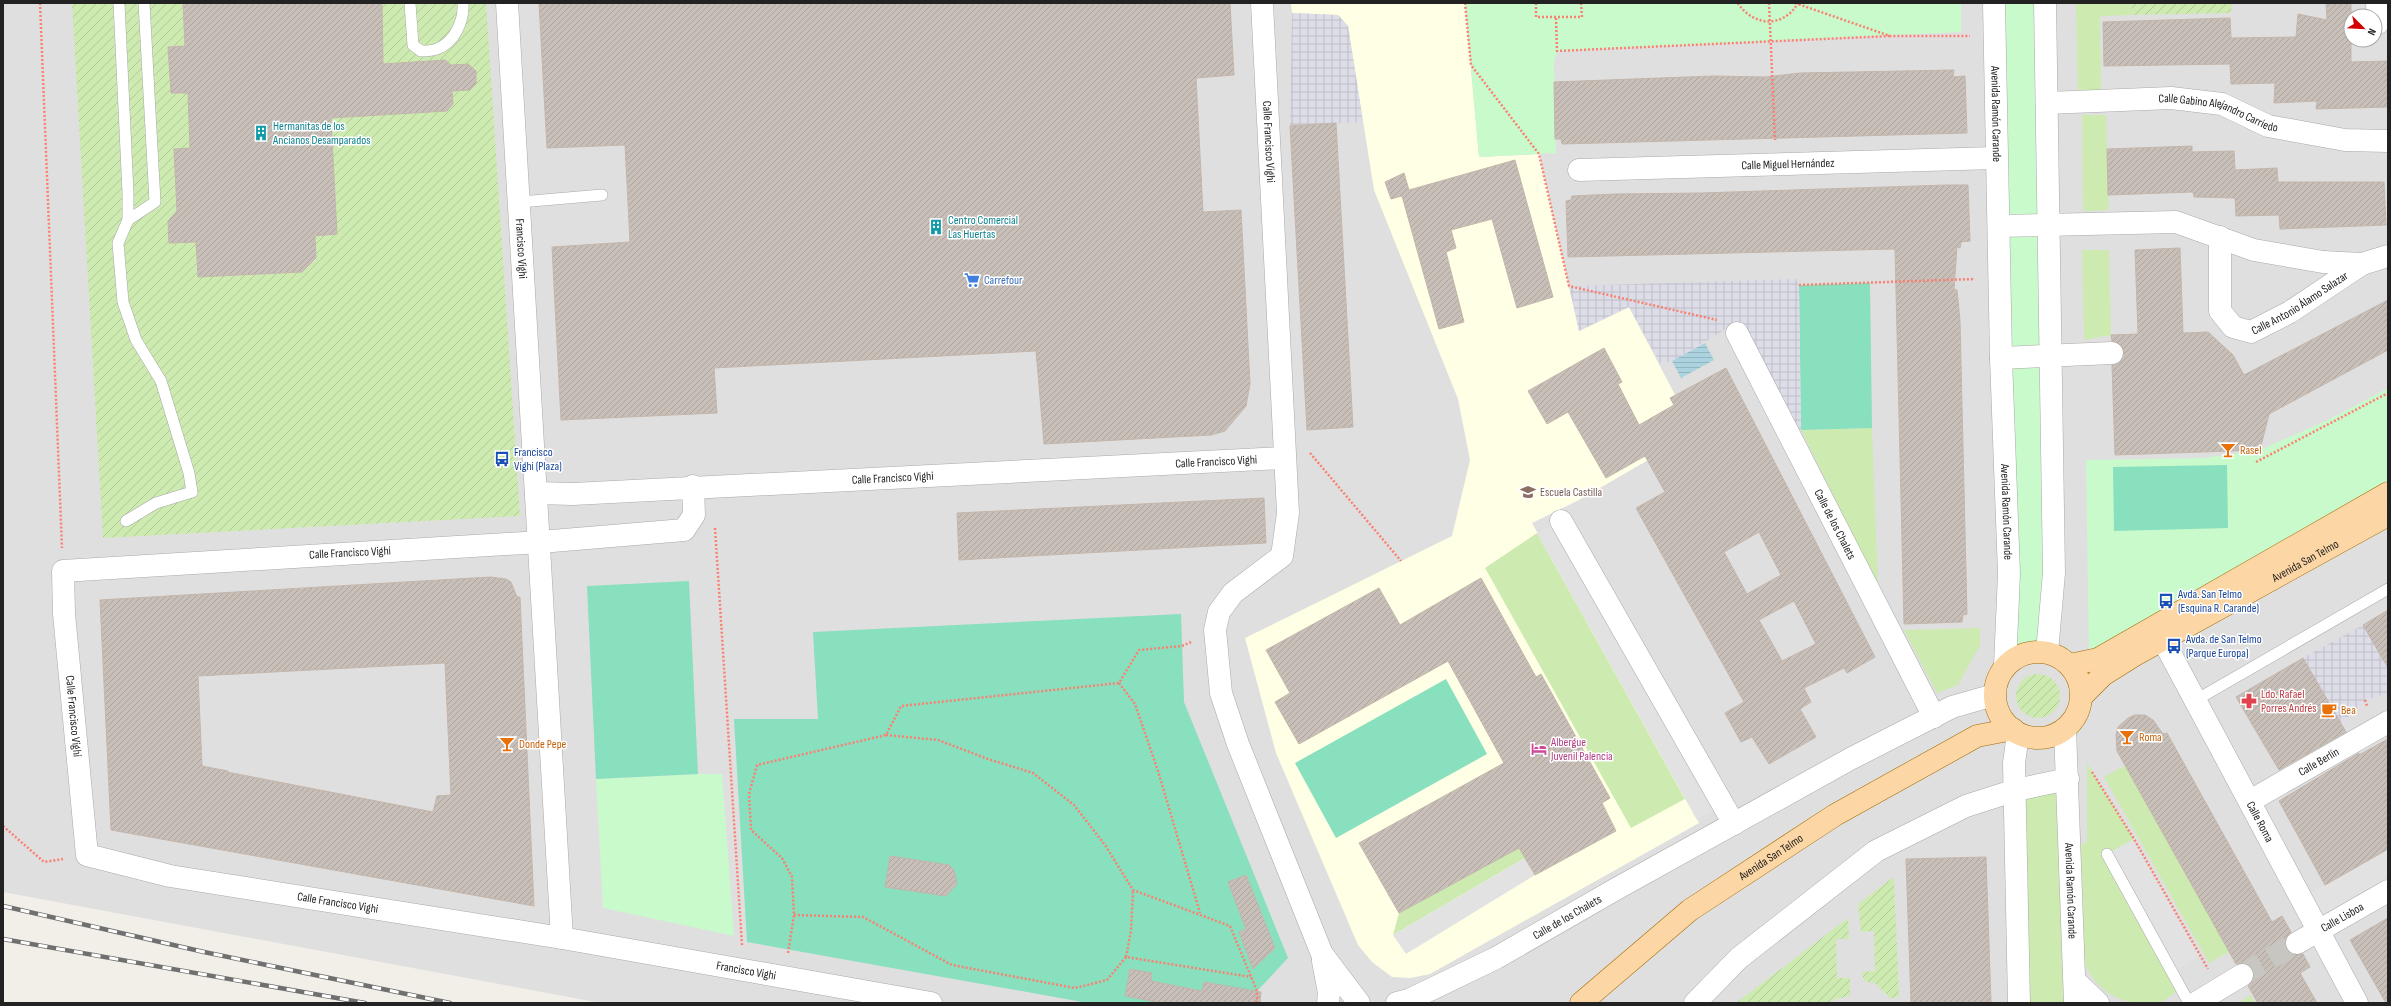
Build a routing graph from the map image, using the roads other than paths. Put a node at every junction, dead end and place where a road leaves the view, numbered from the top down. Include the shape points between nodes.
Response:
1 (118, 3) edge
2 (144, 3) edge
3 (410, 3) edge
4 (463, 3) edge
5 (508, 3) edge
6 (1262, 3) edge
7 (1994, 3) edge
8 (2045, 3) edge
9 (2047, 103) junction
10 (2388, 141) edge
11 (1996, 158) junction
12 (1579, 170) dead end
13 (602, 195) dead end
14 (520, 202) junction
15 (128, 220) junction
16 (2048, 225) junction
17 (1999, 226) junction
18 (2220, 238) junction
19 (2388, 256) edge
20 (2362, 264) junction
21 (1737, 332) road end
22 (2112, 353) dead end
23 (2050, 357) junction
24 (2001, 358) junction
25 (1284, 458) junction
26 (693, 486) junction
27 (536, 493) junction
28 (2388, 493) edge
29 (2388, 515) edge
30 (126, 521) dead end
31 (1561, 521) dead end
32 (540, 542) junction
33 (2388, 589) edge
34 (2164, 640) junction
35 (2047, 652) junction
36 (2070, 665) junction
37 (2005, 666) junction
38 (2082, 696) junction
39 (2196, 700) junction
40 (1995, 702) junction
41 (1934, 717) junction
42 (2388, 722) edge
43 (2065, 729) junction
44 (2015, 732) junction
45 (1977, 736) junction
46 (2068, 779) junction
47 (2016, 790) junction
48 (2250, 801) junction
49 (1734, 824) junction
50 (2107, 854) dead end
51 (2388, 891) edge
52 (2318, 930) junction
53 (562, 938) junction
54 (2297, 943) tunnel mouth
55 (1322, 954) junction
56 (2242, 975) tunnel mouth
57 (2075, 980) junction
58 (931, 1003) edge
59 (1328, 1003) edge
60 (1360, 1003) edge
61 (1397, 1003) edge
62 (1581, 1003) edge
63 (1695, 1003) edge
64 (2019, 1003) edge
65 (2075, 1003) edge
66 (2098, 1003) edge
67 (2189, 1003) edge
68 (2196, 1003) edge
69 (2357, 1003) edge

1 - 15 lane
2 - 15 lane via 155,202
3 - 4 lane via 413,45 421,51 437,49 449,41 459,28 464,12
5 - 14 street, Francisco Vighi
6 - 25 street, Calle Francisco Vighi
7 - 11 street, Avenida Ramón Carande
8 - 9 street
9 - 10 street, Calle Gabino Alejandro Carriedo via 2171,98 2222,104 2268,126 2345,140
9 - 16 street
11 - 12 street, Calle Miguel Hernández
11 - 17 street, Avenida Ramón Carande
13 - 14 lane
14 - 27 street, Francisco Vighi
15 - 30 lane via 118,243 123,302 136,340 161,381 190,473 192,492 156,503
16 - 17 street
16 - 18 street, Calle Antonio Álamo Salazar via 2176,222
16 - 23 street
17 - 24 street, Avenida Ramón Carande
18 - 20 street, Calle Antonio Álamo Salazar via 2254,250 2323,262
18 - 20 street, Calle Antonio Álamo Salazar via 2220,311 2232,327 2251,332 2290,312
19 - 20 street, Calle Antonio Álamo Salazar
21 - 41 street, Calle de los Chalets
22 - 23 street
23 - 24 street
23 - 35 street via 2054,573
24 - 37 street, Avenida Ramón Carande via 2009,574
25 - 26 street, Calle Francisco Vighi
25 - 55 street via 1288,513 1282,556 1233,593 1219,612 1215,630 1222,694 1236,737
26 - 27 street, Calle Francisco Vighi via 573,494
26 - 32 street, Calle Francisco Vighi via 694,515 684,530
27 - 32 street
28 - 36 main road via 2098,659
29 - 34 main road, Avenida San Telmo
31 - 49 street
32 - 53 street
32 - 53 street, Calle Francisco Vighi via 63,571 64,614 87,856 170,876
33 - 39 lane
34 - 38 main road, Avenida San Telmo via 2103,675
34 - 39 street, Calle Roma
35 - 36 main road
35 - 37 main road via 2024,653
36 - 38 main road via 2079,680
37 - 40 main road via 1995,684
38 - 43 main road via 2075,718
39 - 48 street, Calle Roma
40 - 41 street, Calle de los Chalets via 1952,707
40 - 44 main road via 2003,722
40 - 45 main road, Avenida San Telmo
41 - 49 street, Calle de los Chalets
42 - 48 street, Calle Berlín
43 - 44 main road via 2041,738
43 - 46 street, Avenida Ramón Carande
44 - 45 main road, Avenida San Telmo
44 - 47 street
45 - 62 main road, Avenida San Telmo via 1835,815 1690,910
46 - 47 street
46 - 57 street, Avenida Ramón Carande
47 - 63 street via 1966,806 1876,851 1739,958
47 - 64 street
48 - 52 street, Calle Roma
49 - 61 street, Calle de los Chalets via 1496,958 1409,1000
50 - 67 lane
51 - 52 street, Calle Lisboa
52 - 54 street, Calle Lisboa
52 - 69 street, Calle Roma
53 - 58 street, Francisco Vighi
55 - 59 street via 1329,993
55 - 60 street via 1341,982
56 - 68 street
57 - 65 street, Avenida Ramón Carande
57 - 66 street

